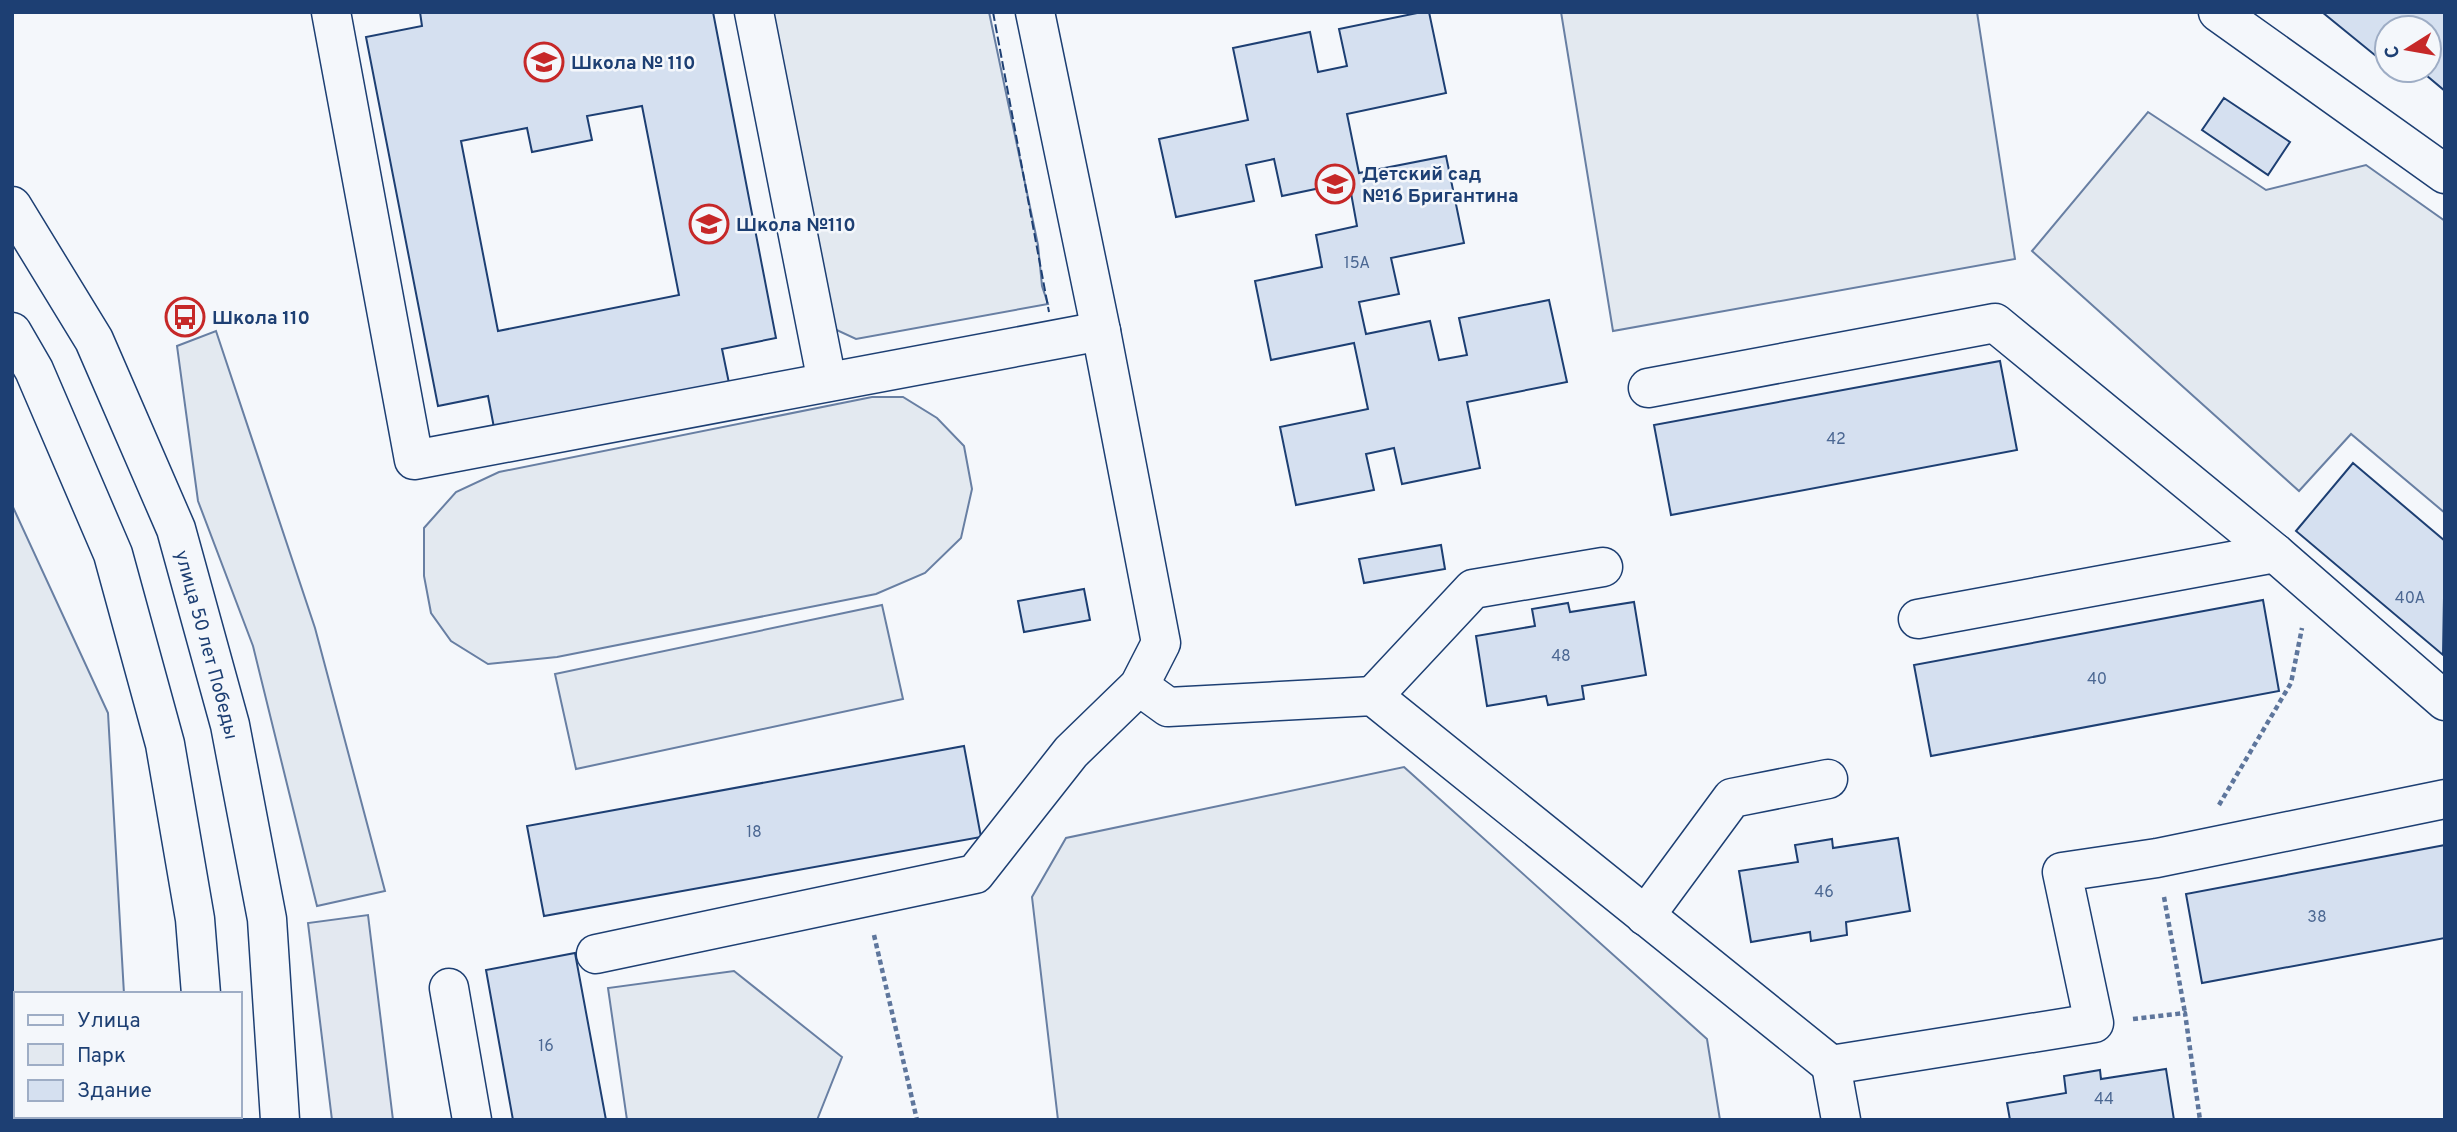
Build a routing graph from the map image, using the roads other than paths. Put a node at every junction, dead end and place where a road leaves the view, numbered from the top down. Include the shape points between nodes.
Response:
1 (331, 12) edge
2 (754, 12) edge
3 (1035, 12) edge
4 (2218, 12) edge
5 (2445, 174) edge
6 (12, 206) edge
7 (1101, 331) junction
8 (12, 332) edge
9 (827, 382) junction
10 (1648, 388) dead end
11 (2276, 553) junction
12 (1603, 568) dead end
13 (1918, 619) dead end
14 (1139, 686) junction
15 (1373, 696) junction
16 (2445, 701) edge
17 (1828, 779) dead end
18 (2445, 799) edge
19 (1646, 916) junction
20 (596, 954) dead end
21 (449, 988) dead end
22 (201, 992) edge
23 (1831, 1065) junction
24 (280, 1120) edge
25 (472, 1120) edge
26 (1841, 1120) edge

1 - 9 street via 414,460
2 - 9 street
3 - 7 street
4 - 5 street
6 - 24 street, улица 50 лет Победы via 94,340 176,529 230,725 267,919
7 - 9 street
7 - 14 street via 1161,643
8 - 22 street via 34,370 113,554 165,744 195,919
10 - 11 street via 1994,323
11 - 13 street
11 - 16 street
12 - 15 street via 1473,589
14 - 15 street via 1168,707
14 - 20 street via 1071,752 975,874
15 - 19 street
17 - 19 street via 1732,798
18 - 23 street via 2174,855 2062,873 2094,1023
19 - 23 street
21 - 25 street
23 - 26 street

